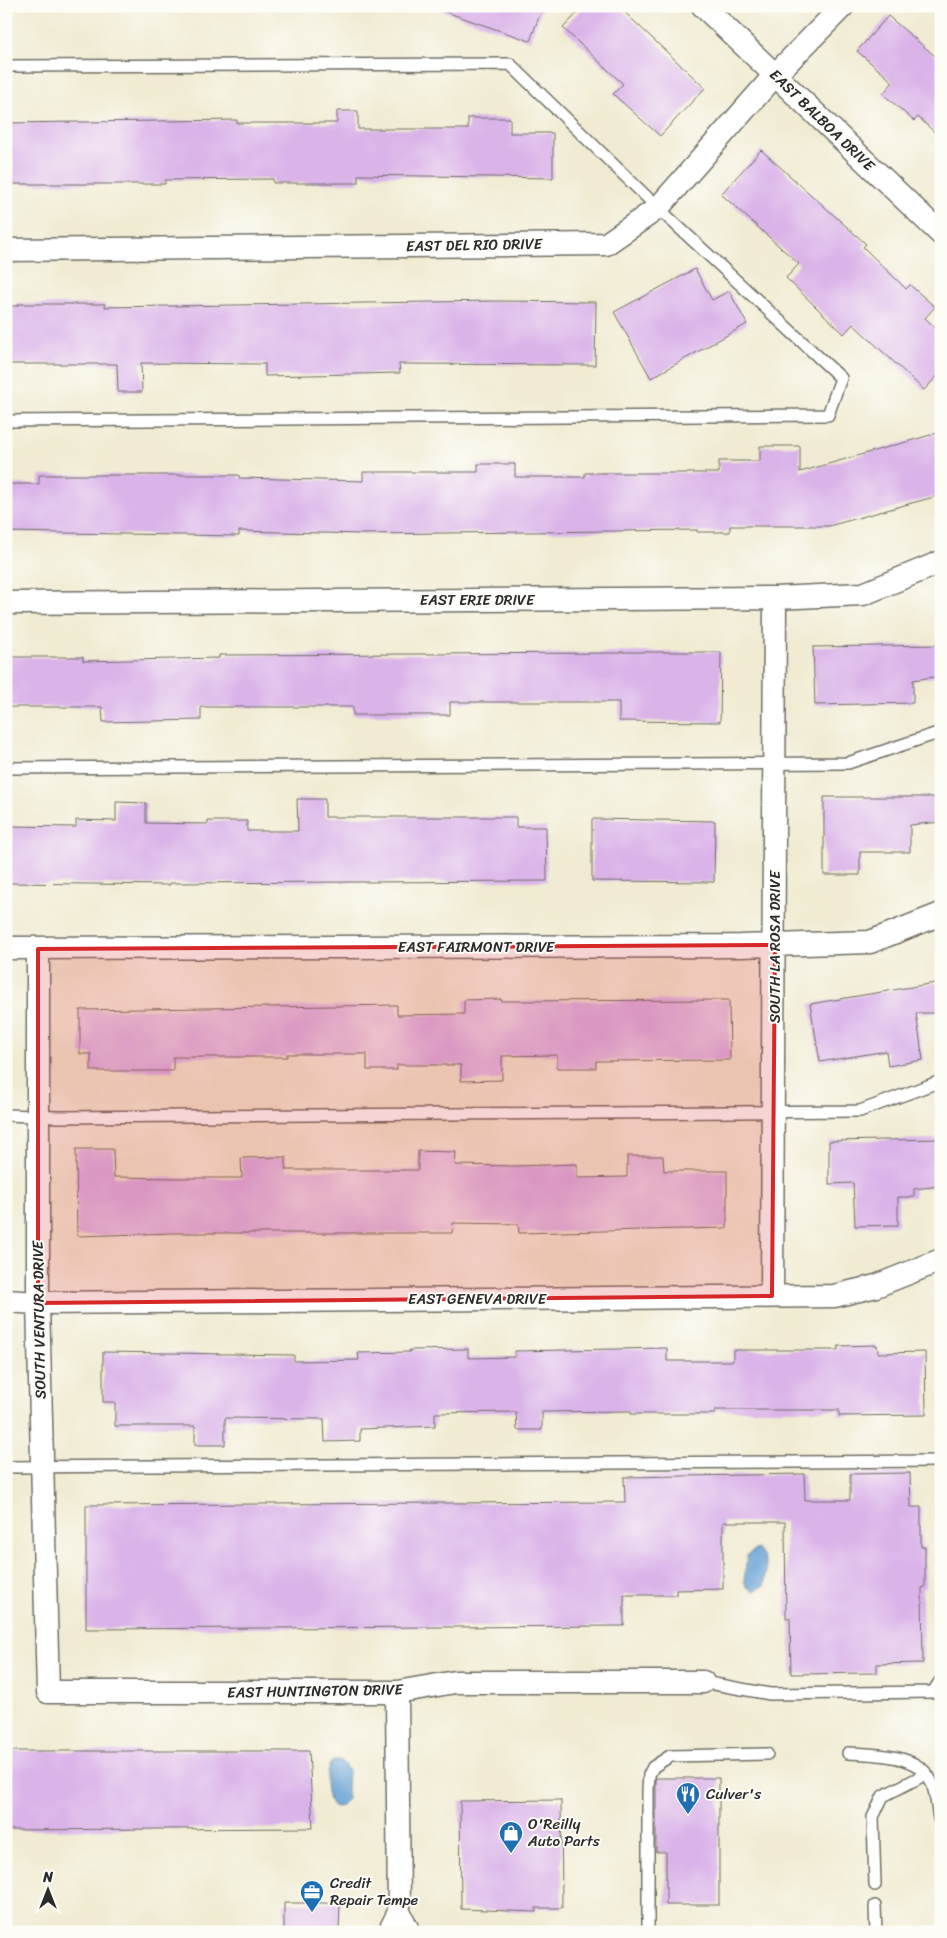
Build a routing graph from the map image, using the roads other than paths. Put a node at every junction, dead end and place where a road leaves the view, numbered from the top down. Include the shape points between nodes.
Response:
1 (703, 6) edge
2 (843, 6) edge
3 (6, 66) edge
4 (775, 75) junction
5 (658, 208) junction
6 (941, 234) edge
7 (6, 250) edge
8 (6, 421) edge
9 (941, 562) edge
10 (775, 598) junction
11 (6, 603) edge
12 (941, 732) edge
13 (775, 763) junction
14 (6, 768) edge
15 (941, 914) edge
16 (775, 945) junction
17 (6, 948) edge
18 (38, 949) junction
19 (941, 1081) edge
20 (774, 1112) junction
21 (6, 1116) edge
22 (38, 1117) junction
23 (941, 1260) edge
24 (772, 1296) junction
25 (6, 1301) edge
26 (38, 1303) junction
27 (941, 1461) edge
28 (6, 1467) edge
29 (42, 1468) junction
30 (941, 1680) edge
31 (702, 1682) joint
32 (48, 1692) joint
33 (397, 1692) junction
34 (848, 1753) dead end
35 (767, 1754) dead end
36 (926, 1774) junction
37 (939, 1819) dead end
38 (875, 1885) dead end
39 (875, 1906) dead end
40 (399, 1912) junction
41 (389, 1932) edge
42 (409, 1932) edge
43 (648, 1932) edge
44 (876, 1932) edge

1 - 4 street, EAST BALBOA DRIVE
2 - 4 street, EAST DEL RIO DRIVE
3 - 5 lane via 510,64
4 - 5 street, EAST DEL RIO DRIVE
4 - 6 street, EAST BALBOA DRIVE
5 - 7 street, EAST DEL RIO DRIVE via 606,244
5 - 8 lane via 840,378 828,415
9 - 10 street, EAST ERIE DRIVE via 863,594
10 - 11 street, EAST ERIE DRIVE
10 - 13 street, SOUTH LA ROSA DRIVE
12 - 13 lane via 848,763
13 - 14 lane
13 - 16 street, SOUTH LA ROSA DRIVE
15 - 16 street, EAST FAIRMONT DRIVE via 870,942
16 - 18 street, EAST FAIRMONT DRIVE
16 - 20 street, SOUTH LA ROSA DRIVE
17 - 18 street, EAST FAIRMONT DRIVE
18 - 22 street, SOUTH VENTURA DRIVE
19 - 20 lane via 860,1111
20 - 22 lane
20 - 24 street, SOUTH LA ROSA DRIVE
21 - 22 lane
22 - 26 street, SOUTH VENTURA DRIVE
23 - 24 street, EAST GENEVA DRIVE via 876,1286 834,1296
24 - 26 street, EAST GENEVA DRIVE
25 - 26 street, EAST GENEVA DRIVE
26 - 29 street, SOUTH VENTURA DRIVE
27 - 29 lane
28 - 29 lane
29 - 32 street, SOUTH VENTURA DRIVE
30 - 31 lane via 933,1692 770,1694
31 - 33 street, EAST HUNTINGTON DRIVE via 455,1682
32 - 33 street, EAST HUNTINGTON DRIVE
33 - 40 street
34 - 36 lane via 904,1759
35 - 43 lane via 670,1756 653,1767 648,1775
36 - 37 lane via 932,1783
36 - 38 lane via 884,1796 873,1817
39 - 44 lane
40 - 41 street
40 - 42 street

